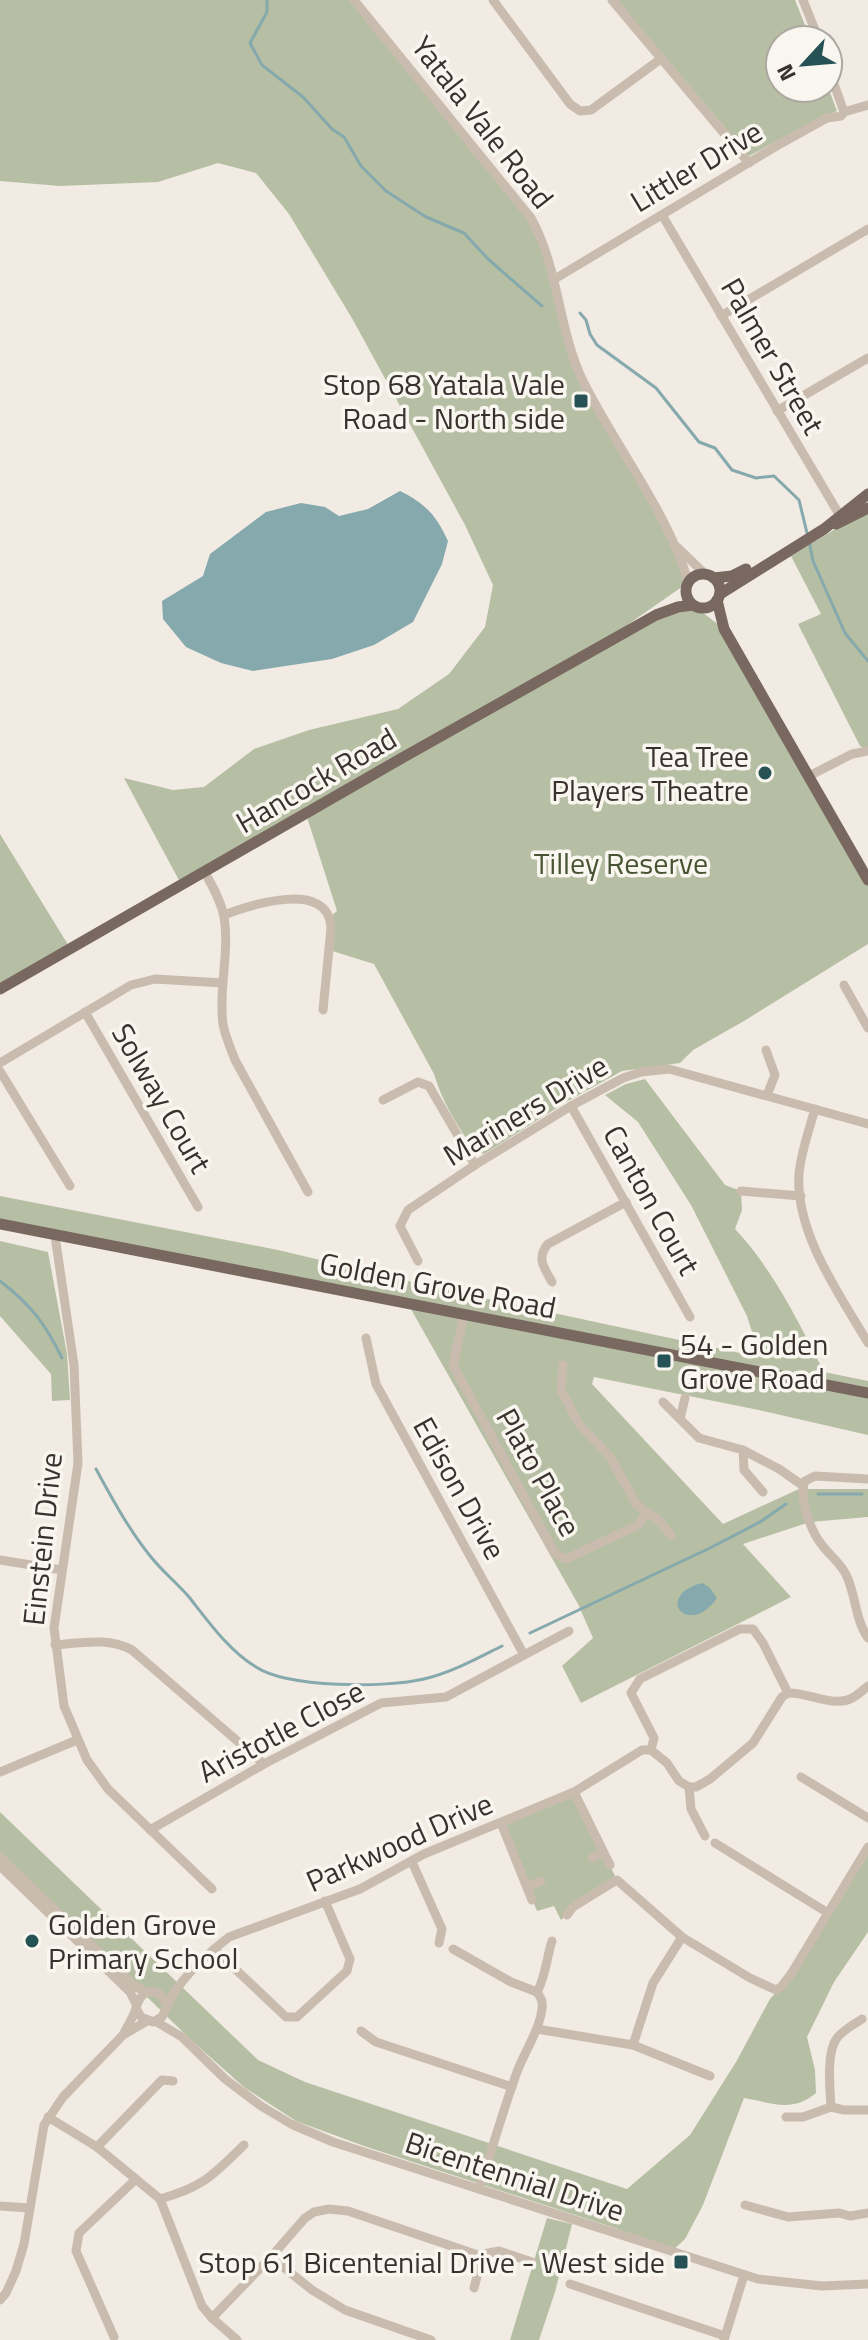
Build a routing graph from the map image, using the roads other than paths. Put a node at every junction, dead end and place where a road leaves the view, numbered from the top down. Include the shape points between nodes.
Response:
1 (354, 0) edge
2 (493, 0) edge
3 (612, 0) edge
4 (803, 0) edge
5 (813, 24) edge
6 (662, 58) junction
7 (841, 104) edge
8 (868, 105) edge
9 (844, 112) junction
10 (749, 163) junction
11 (662, 215) junction
12 (868, 229) edge
13 (553, 280) junction
14 (721, 316) junction
15 (868, 358) edge
16 (777, 411) junction
17 (868, 494) edge
18 (868, 508) edge
19 (841, 518) junction
20 (675, 544) junction
21 (772, 560) junction
22 (709, 576) junction
23 (686, 585) junction
24 (718, 597) junction
25 (696, 607) junction
26 (656, 615) junction
27 (724, 629) junction
28 (868, 751) edge
29 (809, 776) junction
30 (204, 871) junction
31 (866, 871) edge
32 (224, 915) junction
33 (223, 983) junction
34 (844, 985) dead end
35 (0, 989) edge
36 (323, 1010) dead end
37 (85, 1012) junction
38 (868, 1028) edge
39 (766, 1050) dead end
40 (0, 1063) edge
41 (0, 1071) edge
42 (767, 1095) junction
43 (383, 1100) dead end
44 (571, 1106) junction
45 (815, 1109) junction
46 (868, 1124) edge
47 (475, 1165) junction
48 (70, 1186) dead end
49 (741, 1191) dead end
50 (308, 1192) dead end
51 (801, 1196) junction
52 (626, 1202) junction
53 (198, 1207) dead end
54 (0, 1224) edge
55 (55, 1236) junction
56 (418, 1261) dead end
57 (552, 1282) dead end
58 (464, 1315) junction
59 (690, 1317) dead end
60 (366, 1338) dead end
61 (868, 1343) edge
62 (563, 1365) dead end
63 (868, 1393) edge
64 (685, 1398) dead end
65 (663, 1402) dead end
66 (680, 1419) junction
67 (743, 1450) junction
68 (868, 1479) edge
69 (802, 1485) junction
70 (763, 1492) dead end
71 (646, 1512) junction
72 (671, 1535) dead end
73 (0, 1560) edge
74 (62, 1570) junction
75 (569, 1631) dead end
76 (868, 1638) edge
77 (55, 1645) junction
78 (524, 1655) junction
79 (868, 1686) edge
80 (788, 1693) junction
81 (77, 1740) junction
82 (651, 1750) junction
83 (264, 1764) junction
84 (0, 1772) edge
85 (801, 1777) dead end
86 (689, 1787) junction
87 (574, 1792) junction
88 (868, 1818) edge
89 (501, 1823) junction
90 (150, 1830) junction
91 (705, 1836) dead end
92 (715, 1843) dead end
93 (868, 1847) edge
94 (603, 1852) junction
95 (0, 1857) edge
96 (592, 1858) dead end
97 (412, 1862) junction
98 (610, 1865) dead end
99 (0, 1866) edge
100 (541, 1881) dead end
101 (527, 1887) junction
102 (212, 1889) dead end
103 (532, 1900) dead end
104 (325, 1901) junction
105 (828, 1913) junction
106 (567, 1915) dead end
107 (682, 1937) junction
108 (552, 1941) dead end
109 (439, 1943) dead end
110 (214, 1949) junction
111 (453, 1949) dead end
112 (176, 1989) junction
113 (145, 1992) junction
114 (537, 1992) junction
115 (161, 1995) junction
116 (136, 2006) junction
117 (166, 2009) junction
118 (862, 2019) dead end
119 (151, 2021) junction
120 (537, 2029) junction
121 (361, 2031) dead end
122 (123, 2035) junction
123 (182, 2037) junction
124 (633, 2045) junction
125 (710, 2076) dead end
126 (165, 2077) dead end
127 (512, 2087) junction
128 (831, 2107) junction
129 (868, 2110) edge
130 (48, 2117) junction
131 (786, 2117) dead end
132 (244, 2145) dead end
133 (97, 2147) junction
134 (136, 2179) junction
135 (479, 2189) junction
136 (160, 2199) junction
137 (745, 2205) dead end
138 (0, 2206) edge
139 (29, 2208) junction
140 (868, 2213) edge
141 (478, 2255) junction
142 (271, 2257) junction
143 (532, 2262) dead end
144 (744, 2275) junction
145 (570, 2284) dead end
146 (867, 2284) edge
147 (474, 2288) dead end
148 (2, 2299) edge
149 (0, 2312) edge
150 (212, 2318) junction
151 (114, 2337) dead end
152 (724, 2338) edge
153 (237, 2340) edge
154 (431, 2340) edge

1 - 13 street, Yatala Vale Road via 531,218
2 - 6 street via 580,111 591,110
3 - 6 street
4 - 5 street
6 - 10 street
7 - 9 street
8 - 9 street, Littler Drive
9 - 10 street, Littler Drive
10 - 11 street, Littler Drive
11 - 13 street, Littler Drive
11 - 14 street, Palmer Street
12 - 14 street
13 - 20 street, Yatala Vale Road via 583,380
14 - 16 street, Palmer Street
15 - 16 street
16 - 19 street, Palmer Street
17 - 19 main road
18 - 19 main road
19 - 21 main road
20 - 22 street, Yatala Vale Road
20 - 23 street, Yatala Vale Road
21 - 22 main road via 732,576
21 - 24 main road
22 - 23 main road via 696,574
22 - 24 main road via 719,585
23 - 25 main road via 686,597
23 - 26 main road, Hancock Road
24 - 25 main road via 711,606
24 - 27 main road
25 - 26 main road, Hancock Road
25 - 27 main road
26 - 30 main road, Hancock Road
27 - 29 main road
28 - 29 street
29 - 31 main road
30 - 32 street
30 - 35 main road, Hancock Road
32 - 33 street
32 - 36 street via 287,899 310,902 326,912 331,928
33 - 37 street via 143,981
33 - 50 street via 223,1025 235,1060
34 - 38 street
37 - 40 street
37 - 53 street, Solway Court
39 - 42 street via 775,1075
41 - 48 street
42 - 44 street, Mariners Drive via 669,1069 623,1078
42 - 45 street, Mariners Drive
43 - 47 street via 418,1082 429,1086
44 - 47 street, Mariners Drive
44 - 52 street, Canton Court
45 - 46 street, Mariners Drive
45 - 51 street via 800,1169
47 - 56 street, Mariners Drive via 408,1210 400,1226
49 - 51 street
51 - 61 street via 819,1257
52 - 57 street via 548,1244 541,1260
52 - 59 street, Canton Court
54 - 55 main road, Golden Grove Road
55 - 58 main road, Golden Grove Road
55 - 74 street, Einstein Drive via 74,1365 78,1463
58 - 63 main road, Golden Grove Road
58 - 71 street, Plato Place via 454,1369 555,1554 566,1559 578,1554 637,1525
60 - 78 street, Edison Drive via 376,1384
62 - 71 street via 561,1390 578,1422 610,1457
64 - 66 street
65 - 66 street
66 - 67 street via 699,1438
67 - 69 street
67 - 70 street via 744,1470
68 - 69 street via 815,1476
69 - 76 street via 815,1536 842,1566
71 - 72 street
73 - 74 street
74 - 77 street, Einstein Drive
75 - 78 street, Aristotle Close
77 - 81 street, Einstein Drive via 64,1706
77 - 83 street via 99,1642 132,1650
78 - 83 street, Aristotle Close via 446,1697 381,1703
79 - 80 street via 850,1700
80 - 82 street via 753,1629 740,1629 640,1679 631,1693 654,1738
80 - 86 street via 753,1743 710,1779
81 - 84 street
81 - 90 street, Einstein Drive via 108,1789
82 - 86 street
82 - 87 street, Parkwood Drive via 642,1750
83 - 90 street, Aristotle Close
85 - 88 street
86 - 91 street via 691,1809
87 - 89 street, Parkwood Drive
87 - 94 street
89 - 97 street, Parkwood Drive
89 - 101 street
90 - 102 street, Einstein Drive
92 - 105 street
93 - 105 street
94 - 96 street
94 - 98 street
95 - 113 street
97 - 104 street, Parkwood Drive
97 - 109 street via 445,1932
99 - 116 street via 130,1992
100 - 101 street
101 - 103 street
104 - 110 street, Parkwood Drive via 229,1937
104 - 110 street via 350,1959 347,1971 297,2017 286,2017
105 - 107 street via 776,1990
106 - 107 street via 617,1880
107 - 124 street via 653,1983
108 - 114 street
110 - 112 street, Parkwood Drive
111 - 114 street
112 - 115 street, Parkwood Drive
112 - 117 street, Parkwood Drive
113 - 115 street
113 - 116 street
114 - 120 street via 543,2000
115 - 117 street
116 - 119 street via 141,2017
116 - 122 street
117 - 119 street
117 - 123 street, Bicentennial Drive
118 - 128 street via 832,2045
119 - 122 street
119 - 123 street, Bicentennial Drive
120 - 124 street
120 - 127 street
121 - 127 street via 376,2042
122 - 130 street
123 - 135 street, Bicentennial Drive via 234,2086 291,2124
124 - 125 street
126 - 133 street
127 - 135 street
128 - 129 street
128 - 131 street
130 - 133 street
130 - 139 street
132 - 136 street via 203,2183
133 - 134 street
134 - 136 street
134 - 151 street via 76,2241
135 - 144 street, Bicentennial Drive
136 - 150 street via 202,2306
137 - 140 street via 788,2217
138 - 139 street
139 - 148 street via 16,2271
141 - 142 street via 329,2209 305,2218
141 - 143 street via 499,2251
141 - 147 street
142 - 150 street
142 - 154 street via 345,2310
144 - 146 street, Bicentennial Drive via 807,2285
144 - 152 street
145 - 152 street
148 - 149 street
150 - 153 street

